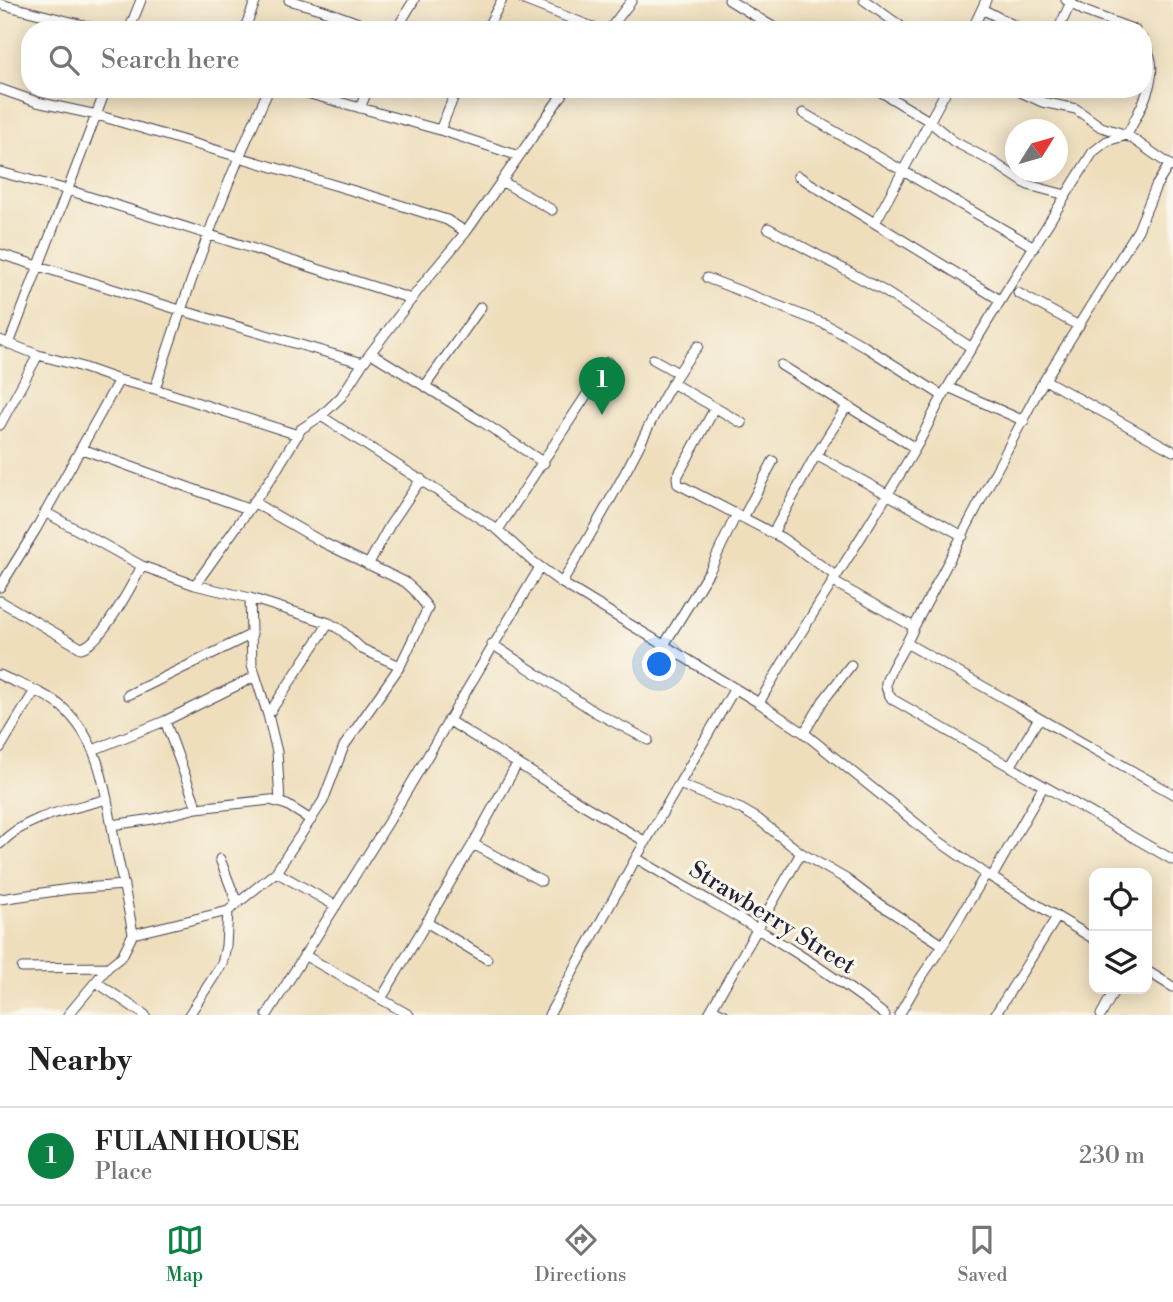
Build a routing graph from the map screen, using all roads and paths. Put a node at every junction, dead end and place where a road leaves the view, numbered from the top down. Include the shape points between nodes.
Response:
1 (141, 0) edge
2 (256, 0) edge
3 (289, 0) edge
4 (414, 0) edge
5 (502, 0) edge
6 (524, 0) edge
7 (632, 0) edge
8 (729, 0) edge
9 (864, 0) edge
10 (1070, 1) edge
11 (0, 4) edge
12 (984, 5) edge
13 (67, 21) edge
14 (133, 21) edge
15 (248, 21) edge
16 (354, 21) edge
17 (404, 21) edge
18 (491, 21) edge
19 (577, 21) edge
20 (616, 21) edge
21 (763, 21) edge
22 (893, 21) edge
23 (976, 21) edge
24 (1009, 21) edge
25 (1062, 21) edge
26 (1111, 21) edge
27 (0, 89) edge
28 (21, 96) edge
29 (26, 98) edge
30 (103, 98) edge
31 (265, 98) edge
32 (324, 98) edge
33 (364, 98) edge
34 (453, 98) edge
35 (560, 98) edge
36 (892, 98) edge
37 (942, 98) edge
38 (1033, 98) edge
39 (1146, 98) edge
40 (360, 108) junction
41 (803, 113) dead end
42 (97, 115) junction
43 (929, 121) junction
44 (440, 130) junction
45 (1127, 135) junction
46 (519, 156) junction
47 (239, 157) junction
48 (1171, 166) edge
49 (902, 171) junction
50 (0, 172) edge
51 (799, 176) dead end
52 (503, 182) junction
53 (68, 190) junction
54 (1066, 195) junction
55 (552, 209) dead end
56 (876, 221) junction
57 (768, 228) dead end
58 (466, 232) junction
59 (209, 234) junction
60 (1034, 247) junction
61 (0, 254) edge
62 (39, 265) junction
63 (707, 278) dead end
64 (1018, 293) dead end
65 (412, 299) junction
66 (1000, 300) junction
67 (481, 307) dead end
68 (180, 310) junction
69 (1079, 326) junction
70 (5, 342) edge
71 (698, 346) dead end
72 (972, 348) junction
73 (371, 353) junction
74 (38, 355) junction
75 (653, 359) dead end
76 (608, 362) dead end
77 (363, 363) junction
78 (781, 365) dead end
79 (678, 373) junction
80 (119, 380) junction
81 (1045, 380) junction
82 (672, 383) junction
83 (425, 386) junction
84 (948, 387) junction
85 (155, 389) junction
86 (943, 396) junction
87 (847, 406) junction
88 (715, 408) junction
89 (321, 416) junction
90 (1024, 421) junction
91 (741, 423) dead end
92 (0, 425) edge
93 (298, 435) junction
94 (915, 448) junction
95 (82, 449) junction
96 (1173, 451) edge
97 (816, 455) junction
98 (773, 461) dead end
99 (544, 463) junction
100 (421, 479) junction
101 (886, 494) junction
102 (250, 506) junction
103 (45, 512) junction
104 (739, 517) junction
105 (498, 530) junction
106 (773, 533) junction
107 (963, 536) junction
108 (368, 565) junction
109 (142, 566) junction
110 (540, 567) junction
111 (834, 578) junction
112 (562, 583) junction
113 (195, 585) junction
114 (0, 587) edge
115 (250, 598) junction
116 (0, 601) edge
117 (329, 623) junction
118 (914, 627) junction
119 (252, 634) junction
120 (492, 644) junction
121 (908, 644) junction
122 (664, 645) junction
123 (851, 665) dead end
124 (400, 666) junction
125 (0, 675) edge
126 (254, 677) junction
127 (735, 688) junction
128 (34, 692) junction
129 (128, 695) dead end
130 (760, 703) junction
131 (268, 715) junction
132 (1039, 718) junction
133 (448, 720) junction
134 (165, 721) junction
135 (804, 733) junction
136 (648, 740) dead end
137 (1, 746) edge
138 (93, 750) junction
139 (517, 764) junction
140 (1010, 767) junction
141 (679, 784) junction
142 (1043, 787) junction
143 (1173, 794) edge
144 (107, 799) junction
145 (280, 802) junction
146 (197, 808) junction
147 (311, 820) junction
148 (111, 825) junction
149 (646, 842) junction
150 (0, 844) edge
151 (473, 844) junction
152 (801, 853) junction
153 (636, 858) junction
154 (220, 859) dead end
155 (1173, 860) edge
156 (276, 872) junction
157 (989, 876) junction
158 (541, 881) dead end
159 (124, 885) junction
160 (0, 899) edge
161 (237, 903) junction
162 (336, 906) junction
163 (228, 911) junction
164 (1057, 917) junction
165 (426, 922) junction
166 (758, 929) junction
167 (134, 934) junction
168 (1089, 936) edge
169 (943, 945) junction
170 (304, 955) junction
171 (487, 959) dead end
172 (108, 967) junction
173 (22, 968) dead end
174 (1152, 974) edge
175 (96, 982) junction
176 (1173, 987) edge
177 (1112, 994) edge
178 (381, 999) junction
179 (710, 1012) edge
180 (552, 1014) edge
181 (68, 1015) edge
182 (145, 1015) edge
183 (189, 1015) edge
184 (267, 1015) edge
185 (409, 1015) edge
186 (725, 1015) edge
187 (885, 1015) edge
188 (899, 1015) edge
189 (995, 1015) edge
190 (1101, 1015) edge

1 - 14 street
2 - 15 street
3 - 16 street
4 - 17 street
5 - 18 street
6 - 19 street
7 - 20 street
8 - 21 street
9 - 22 street
10 - 25 street
10 - 26 street
11 - 13 street
12 - 23 street
12 - 24 street
27 - 28 street
29 - 42 street
30 - 42 street
31 - 47 street
32 - 40 street
33 - 40 street
34 - 44 street
35 - 46 street
36 - 43 street
37 - 43 street
38 - 45 street via 1076,109 1101,127
39 - 45 street
40 - 44 street
41 - 49 street
42 - 47 street
42 - 53 street
43 - 49 street
43 - 54 street via 953,141 1028,185
44 - 46 street
45 - 48 street
45 - 54 street via 1107,141 1093,152
46 - 52 street
47 - 58 street via 447,220
47 - 59 street
48 - 69 street
49 - 56 street
49 - 60 street
50 - 53 street
51 - 56 street
52 - 55 street
52 - 58 street
53 - 59 street
53 - 62 street
54 - 60 street
56 - 66 street
57 - 72 street via 884,292
58 - 65 street
59 - 65 street
59 - 68 street
60 - 66 street
61 - 62 street
62 - 68 street
62 - 70 street
63 - 86 street via 825,324
64 - 69 street
65 - 73 street
66 - 72 street
67 - 83 street
68 - 77 street
68 - 85 street
69 - 81 street
70 - 74 street
71 - 79 street
72 - 84 street
73 - 77 street
73 - 83 street
74 - 80 street
74 - 92 street
75 - 79 street
76 - 99 street
77 - 89 street via 341,397
78 - 87 street
79 - 82 street
80 - 85 street
80 - 95 street
81 - 90 street
81 - 96 street
82 - 88 street
82 - 112 street
83 - 99 street
84 - 86 street
84 - 90 street
85 - 93 street
86 - 94 street
87 - 94 street
87 - 97 street
88 - 91 street
88 - 104 street via 677,481
89 - 93 street
89 - 100 street
90 - 107 street
93 - 102 street
94 - 101 street
95 - 102 street
95 - 103 street
97 - 101 street
97 - 106 street
98 - 104 street
99 - 105 street
100 - 105 street
100 - 108 street
101 - 107 street
101 - 111 street
102 - 108 street
102 - 113 street
103 - 109 street
103 - 114 street
104 - 106 street
104 - 122 street
105 - 110 street
106 - 111 street
107 - 118 street
108 - 124 street via 409,585 428,608
109 - 113 street
109 - 116 street via 96,641 86,648
110 - 112 street
110 - 120 street
111 - 118 street
111 - 130 street
112 - 122 street
113 - 115 street
115 - 117 street
115 - 119 street
117 - 124 street via 362,649
117 - 131 street
118 - 121 street
119 - 126 street
119 - 129 street
120 - 133 street
120 - 136 street via 595,712
121 - 132 street
121 - 140 street via 887,680 892,699
122 - 127 street
123 - 135 street
124 - 147 street via 345,746
125 - 128 street
126 - 131 street
126 - 134 street
127 - 130 street
127 - 141 street
128 - 137 street
128 - 138 street via 62,708
130 - 135 street
131 - 145 street
132 - 140 street
132 - 143 street
133 - 139 street
133 - 162 street
134 - 138 street
134 - 146 street
135 - 157 street
138 - 144 street
139 - 149 street
139 - 151 street
140 - 142 street
141 - 149 street
141 - 152 street via 741,809
142 - 155 street
142 - 157 street
144 - 148 street
144 - 150 street via 33,820
145 - 146 street
145 - 147 street
146 - 148 street
147 - 156 street
148 - 159 street
149 - 153 street
151 - 158 street
151 - 165 street
152 - 166 street
152 - 169 street
153 - 166 street, Strawberry Street
153 - 180 street
154 - 161 street
156 - 161 street
156 - 162 street
157 - 164 street
157 - 169 street
159 - 160 street
159 - 167 street
161 - 163 street
162 - 170 street
163 - 167 street
163 - 183 street via 222,964
164 - 168 street
164 - 189 street
165 - 171 street
165 - 178 street
166 - 179 street
166 - 187 street, Strawberry Street
167 - 172 street via 122,956
169 - 188 street
170 - 178 street
170 - 184 street
172 - 173 street
172 - 175 street
174 - 176 street
175 - 181 street
175 - 182 street
177 - 190 street
178 - 185 street
179 - 186 street

